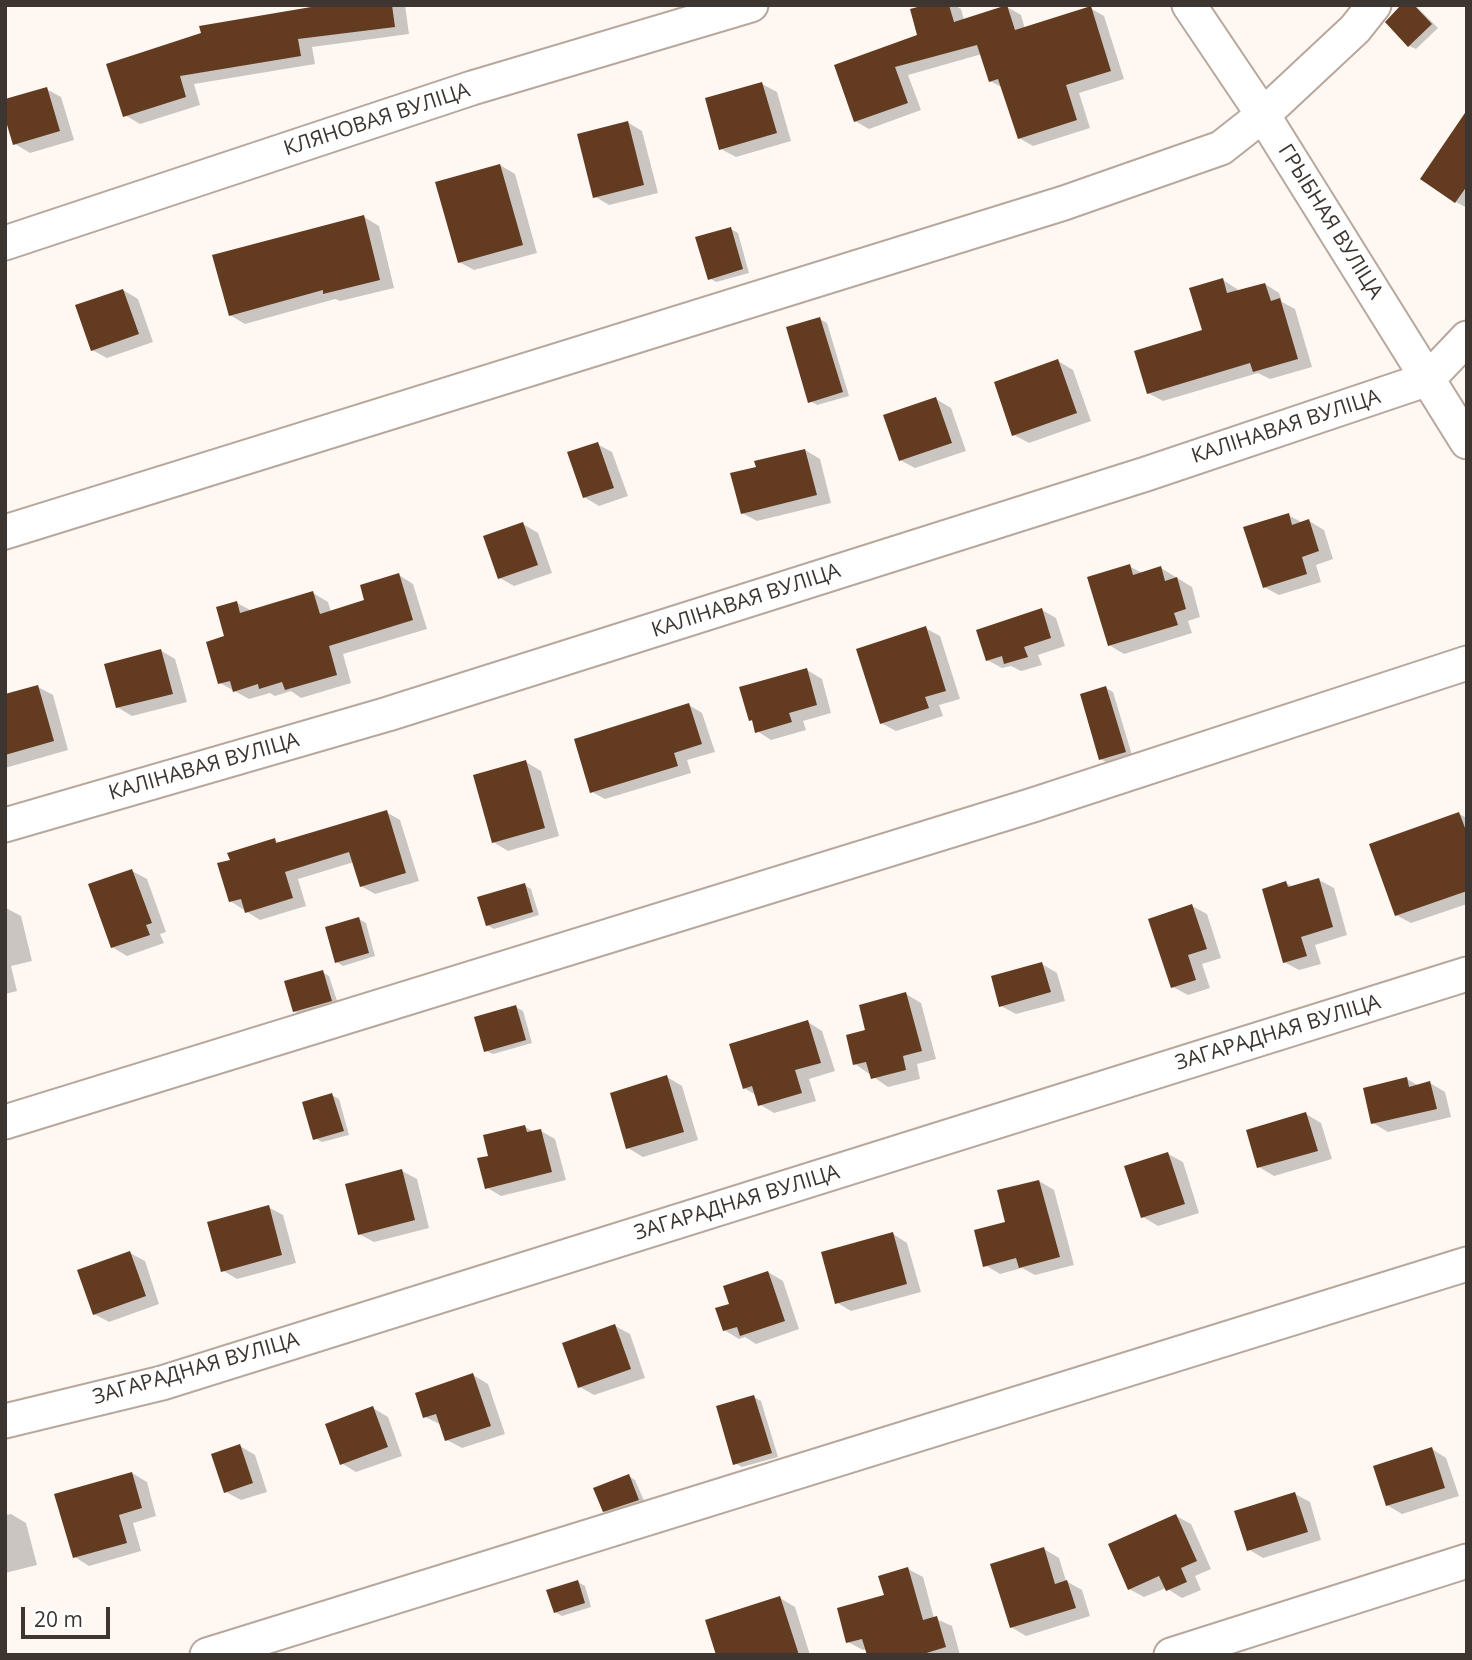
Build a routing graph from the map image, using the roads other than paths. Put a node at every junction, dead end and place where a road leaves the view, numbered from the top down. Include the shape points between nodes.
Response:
1 (751, 5) edge
2 (1189, 5) edge
3 (1374, 5) edge
4 (1263, 115) junction
5 (5, 243) edge
6 (1467, 338) edge
7 (1428, 379) junction
8 (1467, 442) edge
9 (5, 533) edge
10 (1467, 663) edge
11 (5, 825) edge
12 (1467, 974) edge
13 (5, 1122) edge
14 (1467, 1264) edge
15 (5, 1421) edge
16 (1467, 1561) edge
17 (207, 1655) edge
18 (1171, 1655) edge

1 - 5 street, КЛЯНОВАЯ ВУЛІЦА via 472,88
2 - 4 street, ГРЫБНАЯ ВУЛІЦА
3 - 4 street via 1355,29
4 - 7 street, ГРЫБНАЯ ВУЛІЦА
4 - 9 street via 1221,148 1064,202
6 - 7 street, КАЛІНАВАЯ ВУЛІЦА
7 - 8 street, ГРЫБНАЯ ВУЛІЦА
7 - 11 street, КАЛІНАВАЯ ВУЛІЦА via 1146,474 388,714
10 - 13 street via 1019,809
12 - 15 street, ЗАГАРАДНАЯ ВУЛІЦА via 162,1383
14 - 17 street
16 - 18 street

